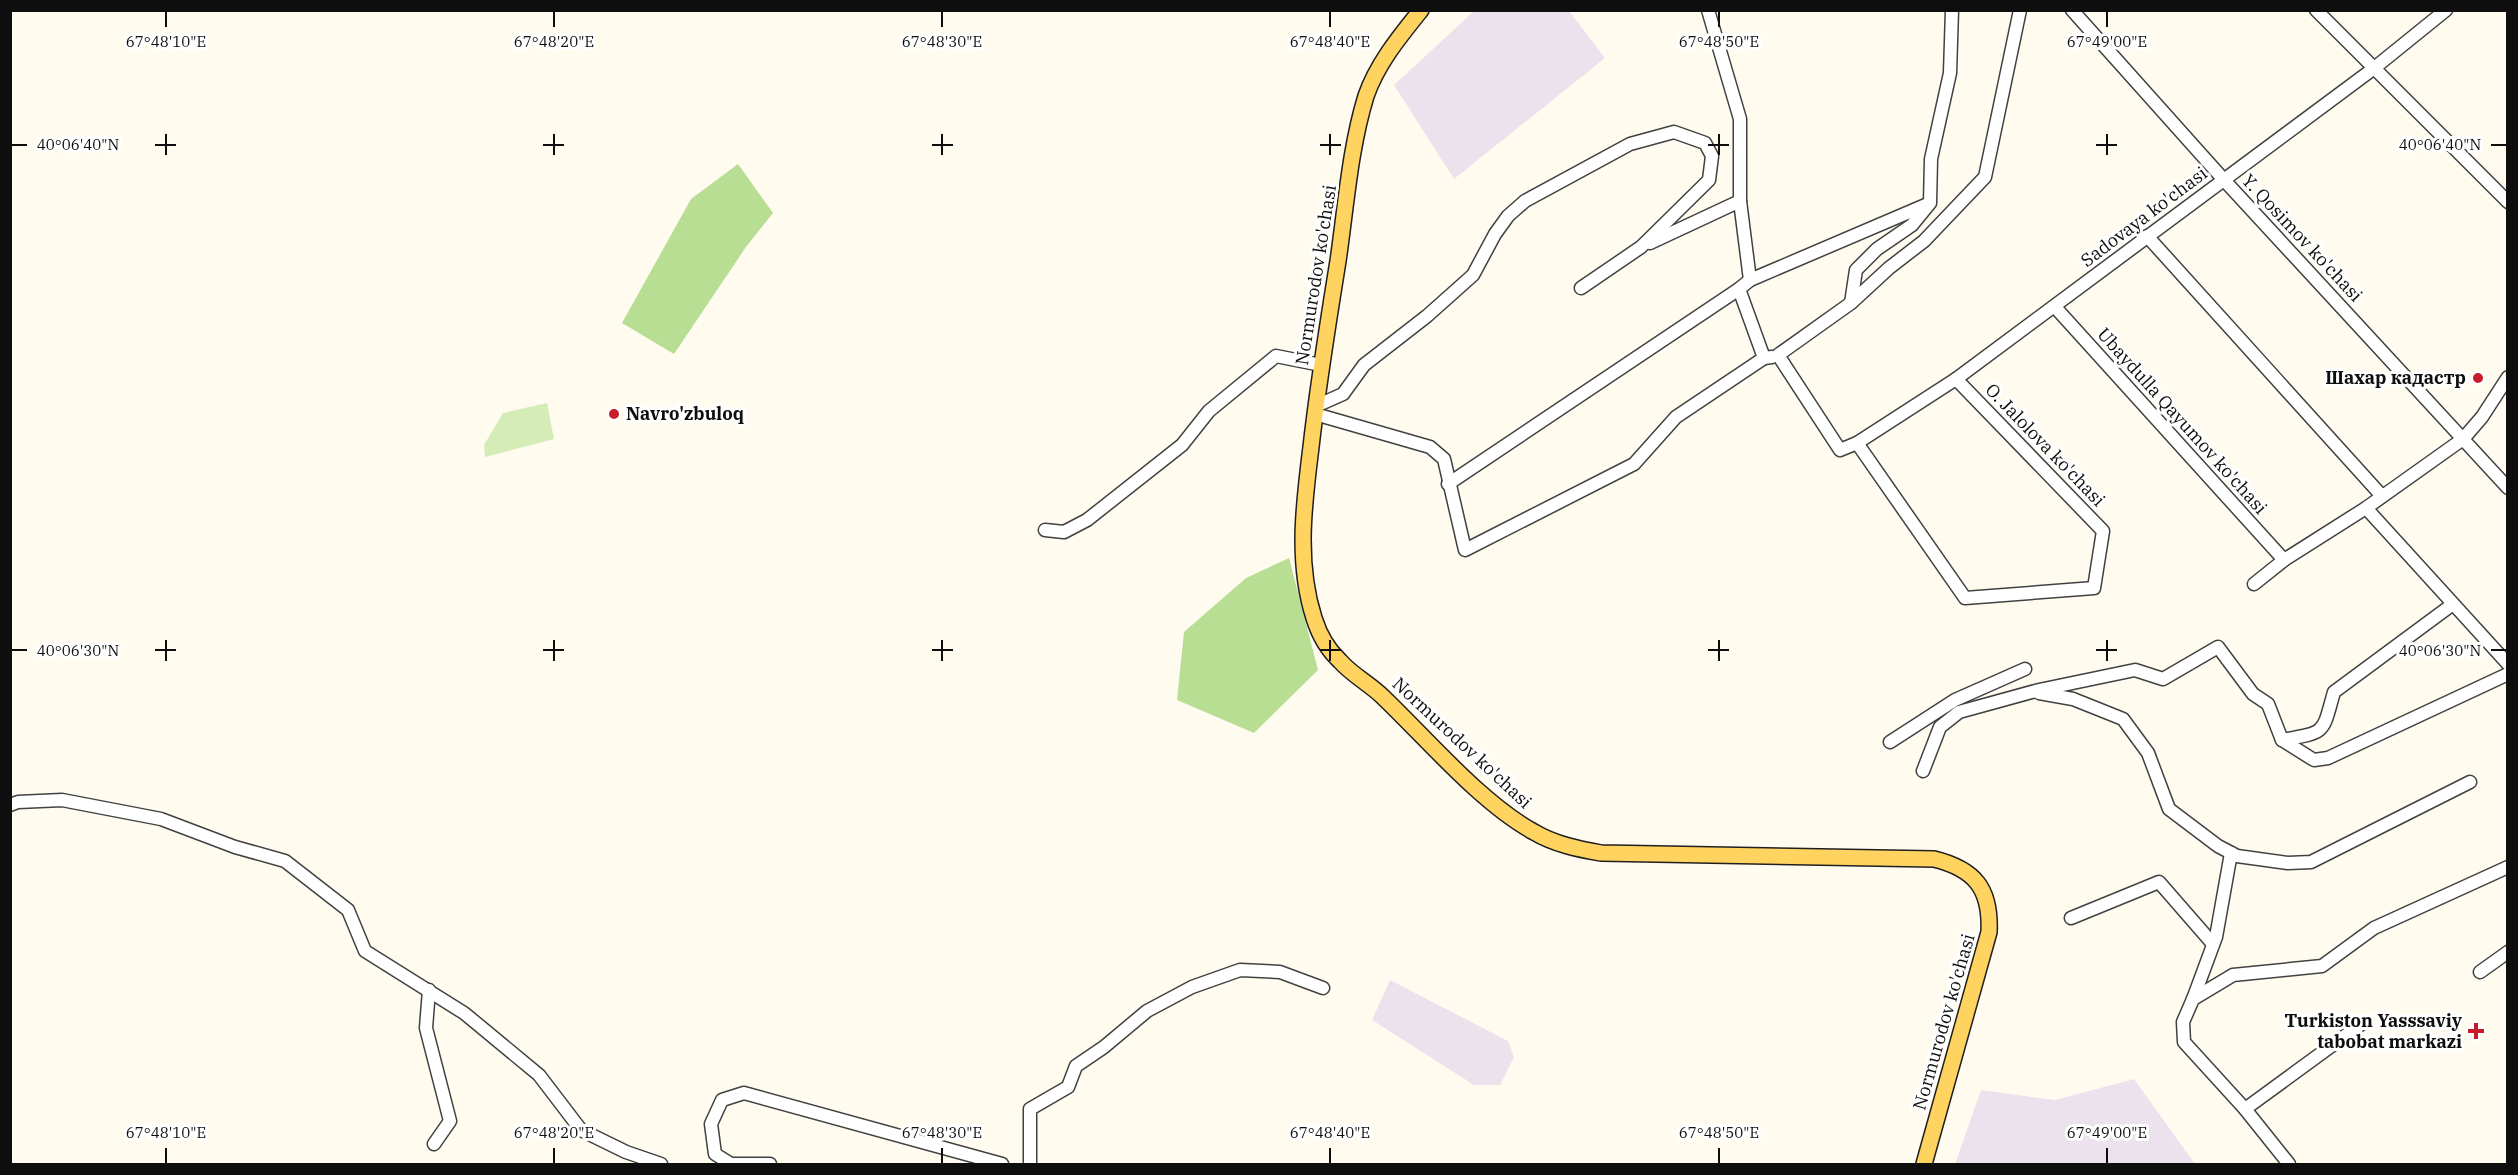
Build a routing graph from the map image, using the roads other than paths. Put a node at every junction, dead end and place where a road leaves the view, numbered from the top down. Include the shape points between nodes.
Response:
1 (1421, 10) edge
2 (1708, 10) edge
3 (1952, 10) edge
4 (2020, 10) edge
5 (2072, 10) edge
6 (2316, 10) edge
7 (2446, 10) edge
8 (2373, 69) junction
9 (2224, 180) junction
10 (1740, 201) junction
11 (2508, 202) edge
12 (1930, 203) junction
13 (2147, 236) junction
14 (1641, 247) junction
15 (1750, 280) junction
16 (1581, 288) dead end
17 (1739, 289) junction
18 (1851, 303) junction
19 (2055, 307) junction
20 (1778, 355) junction
21 (1764, 358) junction
22 (1322, 365) junction
23 (2508, 377) edge
24 (1956, 379) junction
25 (1315, 410) junction
26 (2463, 439) junction
27 (1857, 443) junction
28 (1449, 484) junction
29 (2508, 488) edge
30 (2381, 495) junction
31 (2366, 508) junction
32 (1045, 530) dead end
33 (2284, 560) junction
34 (2254, 584) dead end
35 (2453, 604) junction
36 (2508, 664) edge
37 (2025, 669) dead end
38 (2508, 674) edge
39 (2033, 691) junction
40 (2282, 740) junction
41 (1890, 742) dead end
42 (1923, 771) dead end
43 (2470, 782) dead end
44 (10, 805) edge
45 (2231, 853) junction
46 (2508, 867) edge
47 (2071, 918) dead end
48 (2213, 944) junction
49 (2508, 952) edge
50 (2480, 972) dead end
51 (1323, 988) dead end
52 (429, 990) junction
53 (2193, 999) junction
54 (2360, 1025) dead end
55 (2245, 1109) junction
56 (434, 1144) dead end
57 (631, 1160) edge
58 (661, 1164) edge
59 (732, 1164) edge
60 (770, 1164) edge
61 (1002, 1164) edge
62 (1030, 1164) edge
63 (1924, 1164) edge
64 (2289, 1164) edge

1 - 22 main road, Normurodov ko'chasi via 1392,47 1367,93
2 - 10 street via 1740,119
3 - 12 street via 1950,73 1931,159
4 - 18 street via 1985,177 1924,241
5 - 9 street, Y. Qosimov ko'chasi
6 - 8 street
7 - 8 street, Sadovaya ko'chasi
8 - 9 street, Sadovaya ko'chasi
8 - 11 street
9 - 13 street, Sadovaya ko'chasi
9 - 26 street, Y. Qosimov ko'chasi
10 - 14 street
10 - 15 street
12 - 15 street
12 - 18 street via 1912,225 1877,249 1856,270
13 - 19 street, Sadovaya ko'chasi
13 - 30 street
14 - 16 street
14 - 25 street via 1709,180 1712,156 1705,144 1674,132 1630,144 1525,201 1495,234 1473,274 1364,365 1343,394
15 - 17 street
17 - 21 street
17 - 28 street
18 - 20 street
19 - 24 street, Sadovaya ko'chasi
19 - 33 street, Ubaydulla Qayumov ko'chasi
20 - 21 street
20 - 27 street via 1840,450
21 - 28 street via 1676,417 1634,464 1465,550
22 - 25 main road, Normurodov ko'chasi
22 - 32 street via 1276,356 1209,411 1182,446 1087,520 1064,532
23 - 26 street
24 - 27 street, Sadovaya ko'chasi
24 - 27 street, O. Jalolova ko'chasi via 2103,531 2094,588 1965,598
25 - 28 street via 1430,447 1444,459
25 - 63 main road, Normurodov ko'chasi via 1303,540 1310,604 1321,635 1340,662 1368,682 1481,793 1520,824 1550,840 1601,853 1921,858 1948,862 1974,876 1986,898 1989,932
26 - 29 street, Y. Qosimov ko'chasi
26 - 30 street
30 - 31 street
31 - 33 street
31 - 35 street
33 - 34 street
35 - 36 street
35 - 40 street via 2334,693 2328,720 2315,733
37 - 41 street via 1955,700
38 - 40 street via 2328,758 2314,760
39 - 40 street via 2135,670 2163,679 2218,647 2253,694 2268,704
39 - 42 street via 1959,712 1941,727
39 - 45 street via 2073,699 2123,718 2148,753 2169,809
43 - 45 street via 2311,862 2288,863
44 - 52 street via 62,800 160,819 285,861 348,910 365,951
45 - 48 street
46 - 53 street via 2374,928 2322,966 2234,975
47 - 48 street via 2159,882
48 - 53 street
49 - 50 street
51 - 62 street via 1280,972 1240,970 1192,987 1147,1011 1076,1066 1068,1087 1030,1109
52 - 56 street via 426,1028 450,1121
52 - 57 street via 464,1013 539,1075 581,1130
53 - 55 street via 2182,1022 2184,1042
54 - 55 street
55 - 64 street
57 - 58 street
59 - 60 street
59 - 61 street via 715,1154 711,1124 722,1100 744,1093

